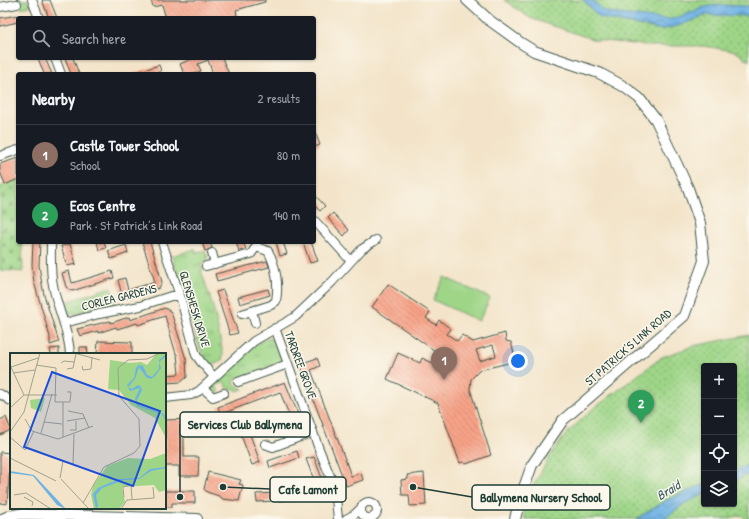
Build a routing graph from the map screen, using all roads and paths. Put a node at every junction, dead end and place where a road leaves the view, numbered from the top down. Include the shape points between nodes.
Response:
1 (32, 0) edge
2 (467, 0) edge
3 (12, 3) edge
4 (0, 7) edge
5 (38, 16) edge
6 (56, 60) edge
7 (60, 72) edge
8 (16, 151) edge
9 (0, 156) edge
10 (316, 222) edge
11 (376, 240) dead end
12 (51, 244) edge
13 (163, 244) edge
14 (256, 245) edge
15 (212, 253) dead end
16 (351, 261) junction
17 (215, 264) junction
18 (206, 266) dead end
19 (180, 296) junction
20 (252, 311) junction
21 (242, 314) dead end
22 (64, 323) junction
23 (255, 323) dead end
24 (275, 328) junction
25 (70, 353) edge
26 (288, 364) junction
27 (214, 377) junction
28 (242, 383) dead end
29 (204, 388) junction
30 (224, 393) dead end
31 (0, 394) edge
32 (166, 398) edge
33 (10, 400) edge
34 (313, 432) junction
35 (265, 444) dead end
36 (361, 508) junction
37 (20, 514) edge
38 (2, 519) edge
39 (197, 519) edge
40 (338, 519) edge
41 (346, 519) edge
42 (368, 519) edge
43 (515, 519) edge

1 - 5 street
2 - 43 street, ST PATRICK’S LINK ROAD via 521,44 534,51 599,73 639,98 656,120 688,188 700,223 704,261 684,316 563,420 532,465
3 - 4 street
6 - 7 street
8 - 9 street
10 - 16 street
11 - 16 street via 362,249
12 - 22 street via 50,267 53,286
13 - 19 street, GLENSHESK DRIVE
14 - 17 street via 251,254
14 - 20 street via 268,251 272,260 276,301
15 - 17 street
16 - 24 street via 295,318
17 - 18 street
19 - 22 street, CORLEA GARDENS via 171,296 140,306
19 - 27 street, GLENSHESK DRIVE via 196,355
20 - 21 street
20 - 23 street
22 - 25 street via 70,342
24 - 26 street, TARDREE GROVE
24 - 27 street via 254,341
26 - 28 street
26 - 34 street, TARDREE GROVE
27 - 29 street
29 - 30 street via 213,397
29 - 32 street via 191,395
31 - 33 street
34 - 35 street via 273,447
34 - 40 street, TARDREE GROVE via 334,488
36 - 41 street
36 - 42 street via 363,515
36 - 42 street via 367,502 375,504 376,514
37 - 38 street
37 - 39 street

